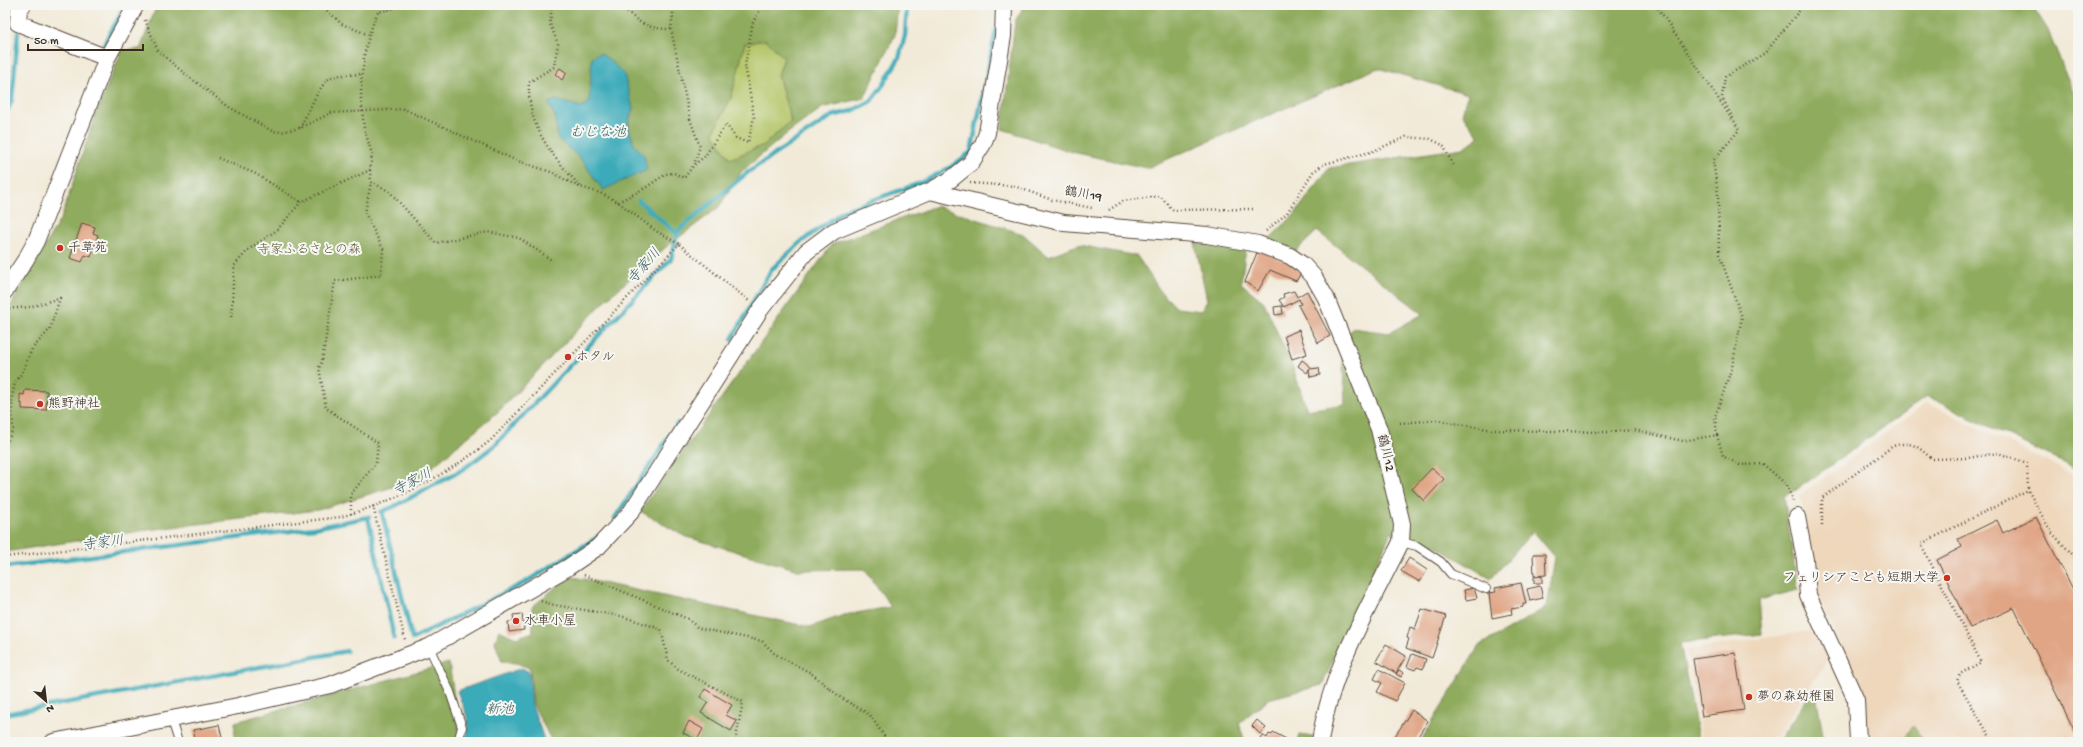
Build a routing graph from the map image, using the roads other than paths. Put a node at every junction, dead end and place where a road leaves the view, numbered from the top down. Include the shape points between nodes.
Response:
1 (22, 5) edge
2 (1004, 5) edge
3 (136, 6) edge
4 (107, 58) junction
5 (930, 191) junction
6 (5, 290) edge
7 (1797, 517) road end
8 (1401, 542) junction
9 (1486, 589) dead end
10 (429, 647) junction
11 (171, 720) junction
12 (53, 742) edge
13 (178, 742) edge
14 (458, 742) edge
15 (1320, 742) edge
16 (1858, 742) edge

1 - 4 street via 19,9 18,23
2 - 5 street via 1003,36 984,144 971,163 950,180
3 - 4 street
4 - 6 street via 36,241
5 - 8 street, 鶴川12 via 1064,223 1207,236 1258,244 1275,249 1303,265 1319,286 1379,429 1402,524
5 - 10 street via 834,231 806,252 760,310 631,512 598,547
7 - 16 street via 1808,595 1856,700
8 - 9 lane via 1417,546 1441,562 1452,574
8 - 15 street, 鶴川12 via 1346,654 1330,698
10 - 11 street via 330,685
10 - 14 lane via 450,692 462,727
11 - 12 street
11 - 13 lane

